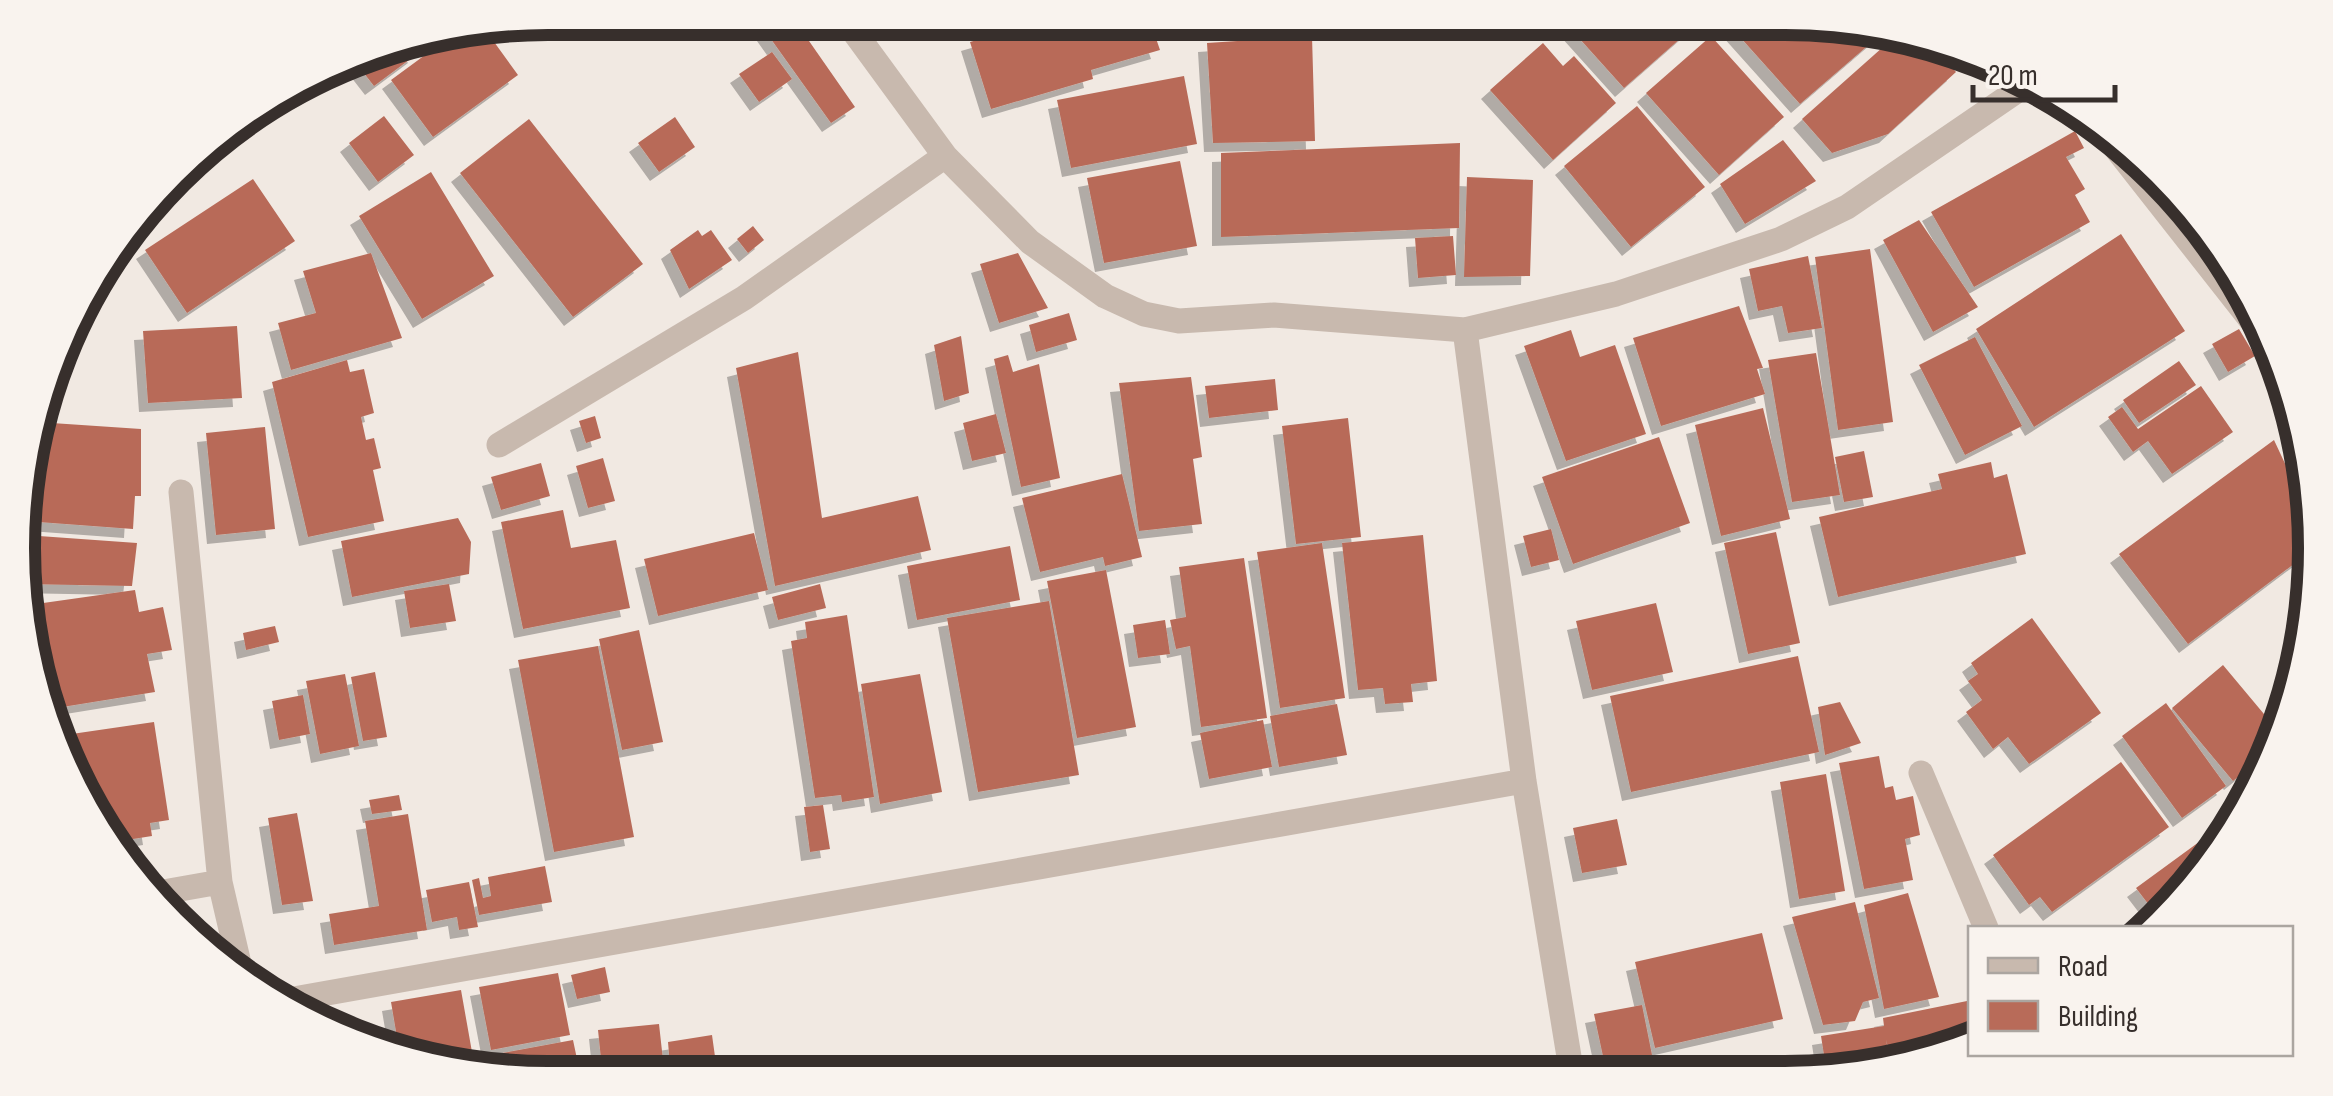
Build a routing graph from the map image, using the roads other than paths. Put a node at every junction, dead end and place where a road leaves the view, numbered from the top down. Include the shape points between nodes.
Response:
1 (856, 35) edge
2 (2017, 91) edge
3 (945, 156) junction
4 (1465, 330) junction
5 (499, 444) dead end
6 (181, 492) dead end
7 (1922, 773) dead end
8 (1524, 781) junction
9 (220, 882) junction
10 (167, 891) edge
11 (1985, 926) edge
12 (237, 956) edge
13 (302, 998) edge
14 (1570, 1061) edge

1 - 3 street
2 - 4 street via 1847,207 1780,239 1616,294
3 - 4 street via 1030,242 1106,296 1144,314 1180,321 1274,315
3 - 5 street via 744,298
4 - 8 street
6 - 9 street
7 - 11 street
8 - 13 street
8 - 14 street
9 - 10 street
9 - 12 street

